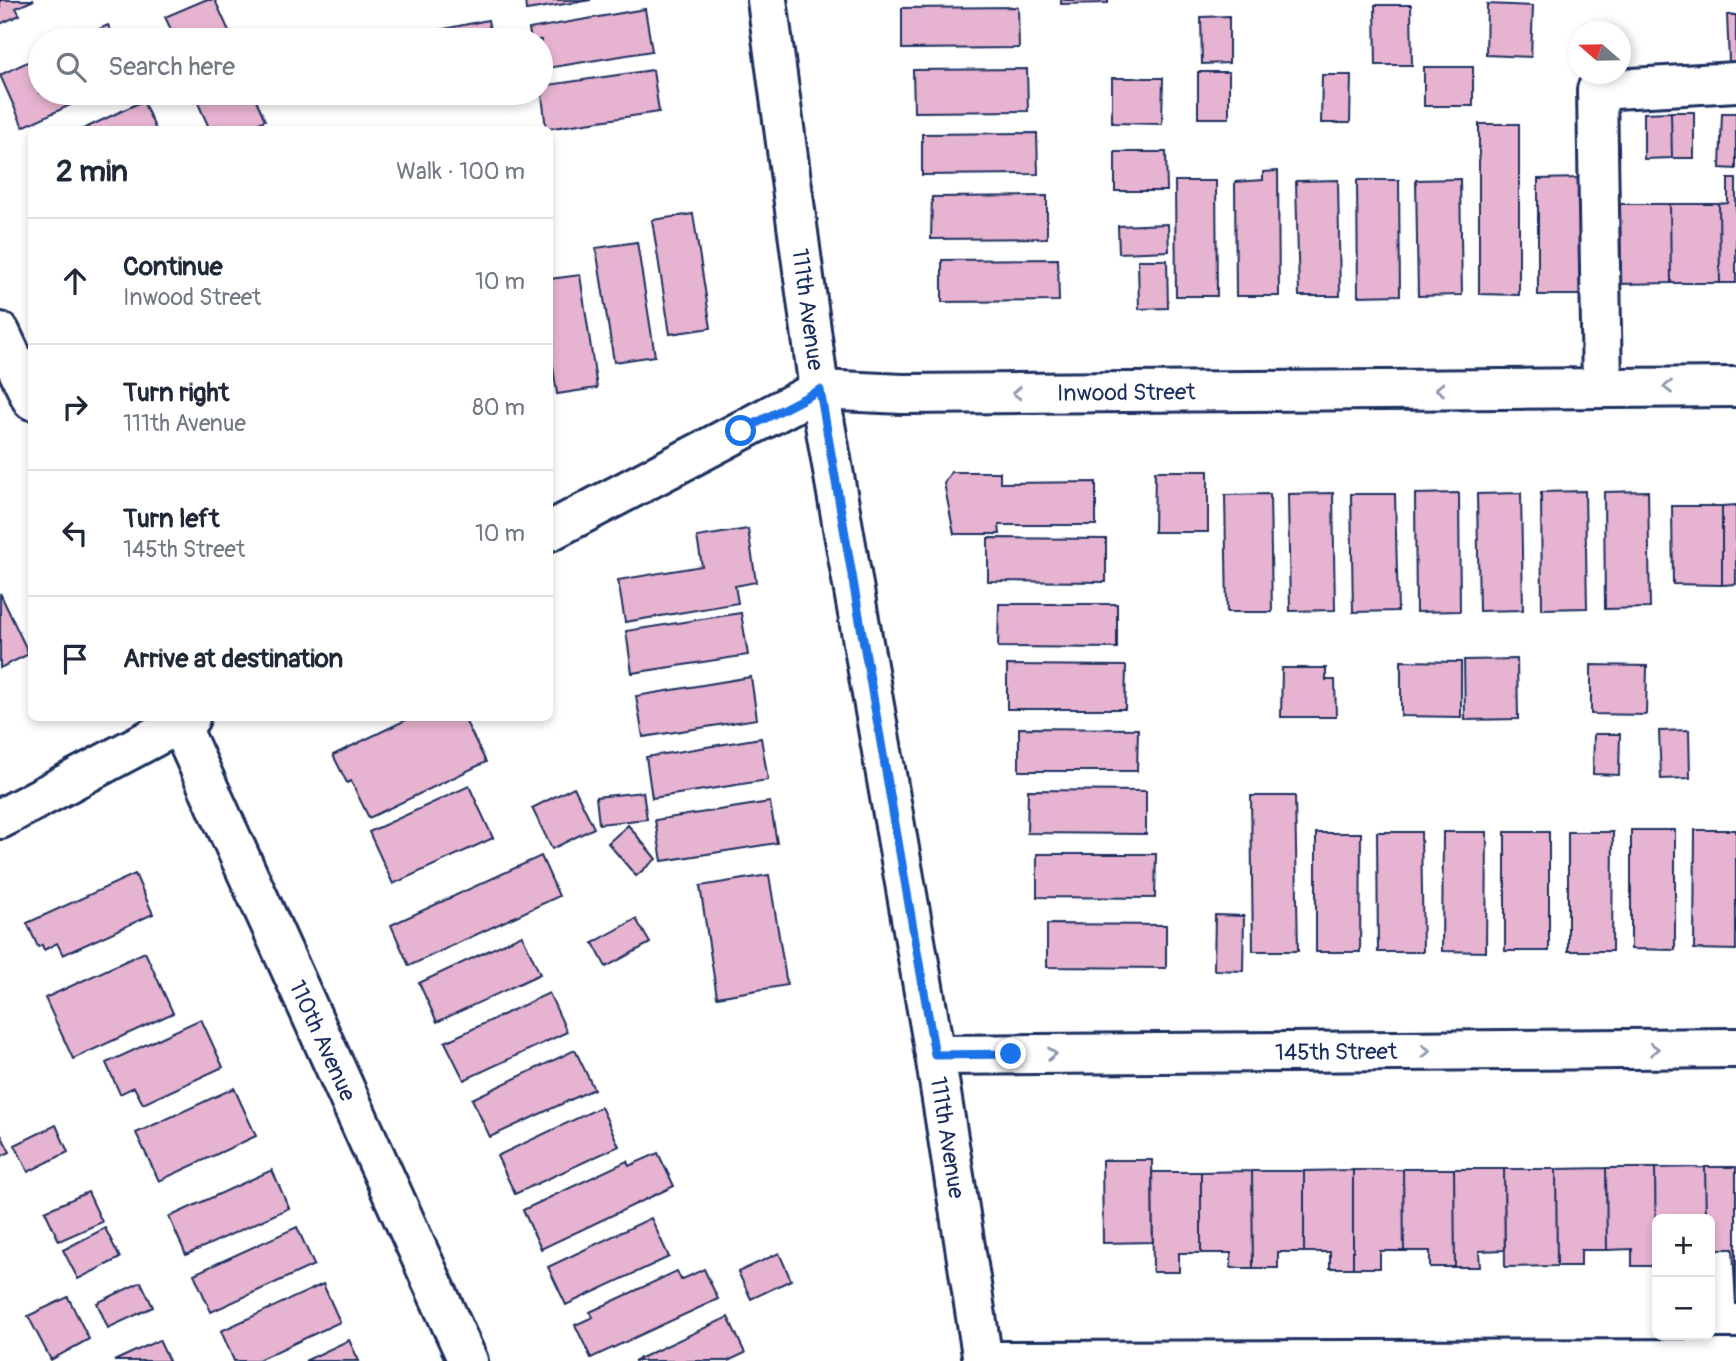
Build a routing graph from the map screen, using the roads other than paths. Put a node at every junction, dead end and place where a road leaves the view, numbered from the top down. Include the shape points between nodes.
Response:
1 (766, 0) edge
2 (1736, 82) edge
3 (0, 332) edge
4 (1602, 387) junction
5 (1736, 387) edge
6 (820, 390) junction
7 (28, 392) edge
8 (553, 529) edge
9 (178, 721) edge
10 (183, 721) edge
11 (0, 819) edge
12 (1736, 1048) edge
13 (935, 1055) junction
14 (1736, 1359) edge
15 (468, 1361) edge
16 (983, 1361) edge

1 - 6 street, 111th Avenue
2 - 4 street via 1597,90
3 - 7 street
5 -> 4 street, Inwood Street
4 -> 6 street, Inwood Street via 903,394
6 - 8 street
6 - 13 street, 111th Avenue
9 - 11 street
10 - 15 street, 110th Avenue
13 -> 12 street, 145th Street
13 - 16 street, 111th Avenue
14 - 16 street

